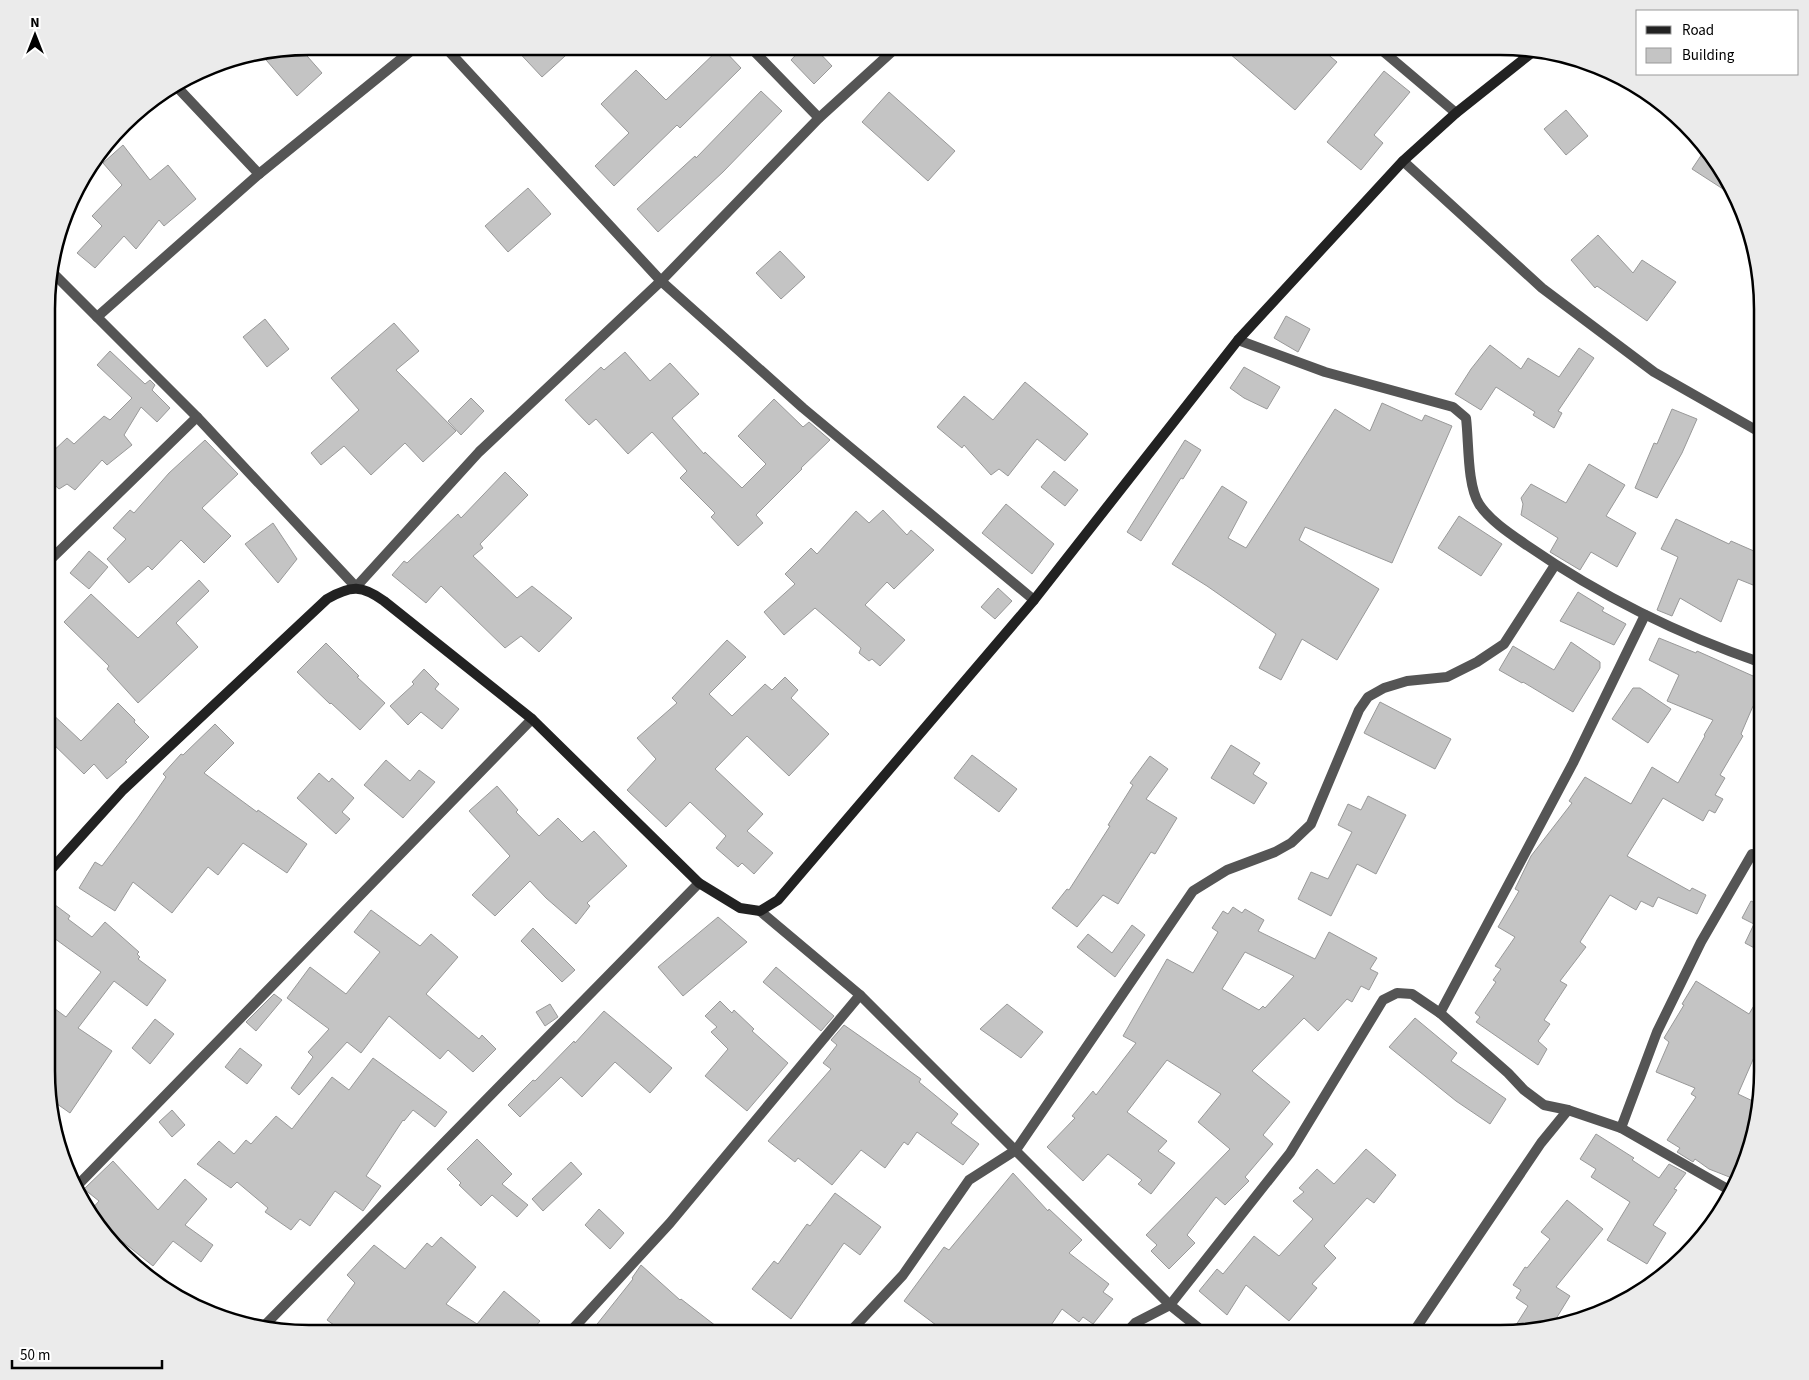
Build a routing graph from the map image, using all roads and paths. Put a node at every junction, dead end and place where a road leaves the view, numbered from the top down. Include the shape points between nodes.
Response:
1 (405, 55) edge
2 (452, 55) edge
3 (758, 55) edge
4 (887, 55) edge
5 (1387, 55) edge
6 (1527, 57) edge
7 (179, 91) edge
8 (1456, 113) junction
9 (819, 118) junction
10 (1403, 161) junction
11 (259, 174) junction
12 (57, 277) edge
13 (661, 281) junction
14 (97, 317) junction
15 (1238, 340) junction
16 (197, 416) junction
17 (1754, 429) edge
18 (55, 555) edge
19 (1555, 565) junction
20 (356, 587) junction
21 (1034, 600) junction
22 (1645, 615) junction
23 (1754, 660) edge
24 (532, 720) junction
25 (1752, 854) dead end
26 (55, 865) edge
27 (698, 883) junction
28 (760, 911) junction
29 (860, 995) junction
30 (1440, 1013) junction
31 (1568, 1110) junction
32 (1621, 1128) junction
33 (1016, 1150) junction
34 (81, 1182) edge
35 (1725, 1188) edge
36 (1170, 1305) junction
37 (267, 1321) edge
38 (576, 1325) edge
39 (858, 1325) edge
40 (1133, 1325) edge
41 (1195, 1325) edge
42 (1418, 1325) edge

1 - 11 street
2 - 13 street
3 - 9 street
4 - 9 street
5 - 8 street
6 - 8 street
7 - 11 street
8 - 10 street
9 - 13 street
10 - 15 street
10 - 17 street via 1542,288 1654,372
11 - 14 street
12 - 14 street
13 - 20 street via 479,452
13 - 21 street via 803,408
14 - 16 street
15 - 19 street via 1324,372 1453,407 1466,418 1472,486 1479,504 1504,529
15 - 21 street
16 - 18 street
16 - 20 street
19 - 22 street
19 - 33 street via 1504,644 1447,677 1407,681 1384,688 1368,698 1359,710 1311,824 1291,843 1227,870 1193,891
20 - 24 street via 372,592 384,601
20 - 26 street via 327,599 123,790
21 - 28 street via 778,900
22 - 23 street
22 - 30 street via 1573,763
24 - 27 street
24 - 34 street
25 - 32 street via 1701,942 1657,1032
27 - 28 street via 740,908
27 - 37 street
28 - 29 street
29 - 33 street
29 - 38 street via 670,1223
30 - 31 street via 1524,1090 1544,1105
30 - 36 street via 1412,994 1397,993 1384,1000 1290,1153
31 - 32 street
31 - 42 street via 1541,1143
32 - 35 street
33 - 36 street
33 - 39 street via 969,1180 903,1275
36 - 40 street
36 - 41 street

